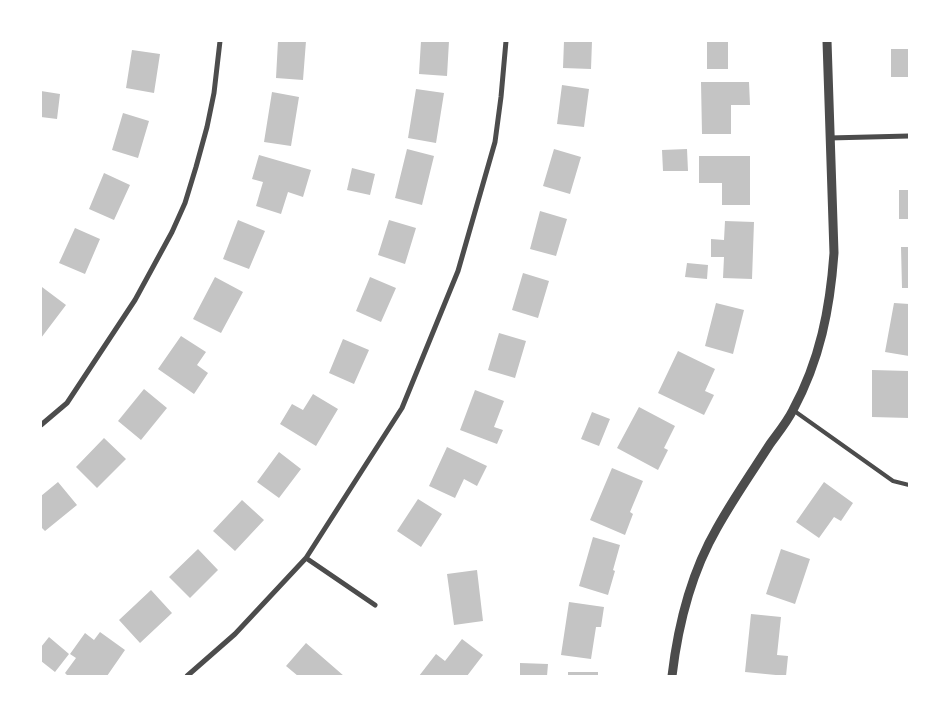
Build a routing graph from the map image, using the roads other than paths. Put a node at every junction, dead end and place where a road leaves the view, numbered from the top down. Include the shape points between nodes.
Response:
1 (220, 41) edge
2 (506, 41) edge
3 (827, 41) edge
4 (909, 136) edge
5 (829, 138) junction
6 (793, 410) junction
7 (41, 425) edge
8 (909, 485) edge
9 (306, 558) junction
10 (375, 605) dead end
11 (187, 676) edge
12 (672, 676) edge

1 - 7 street via 207,127 172,232 135,300 67,403
2 - 9 street via 495,142 458,271 402,408
3 - 5 street
4 - 5 street
5 - 6 street via 834,253 832,283 820,342
6 - 8 lane via 893,481
6 - 12 street via 716,528 701,559 681,620
9 - 10 street
9 - 11 street via 235,634

